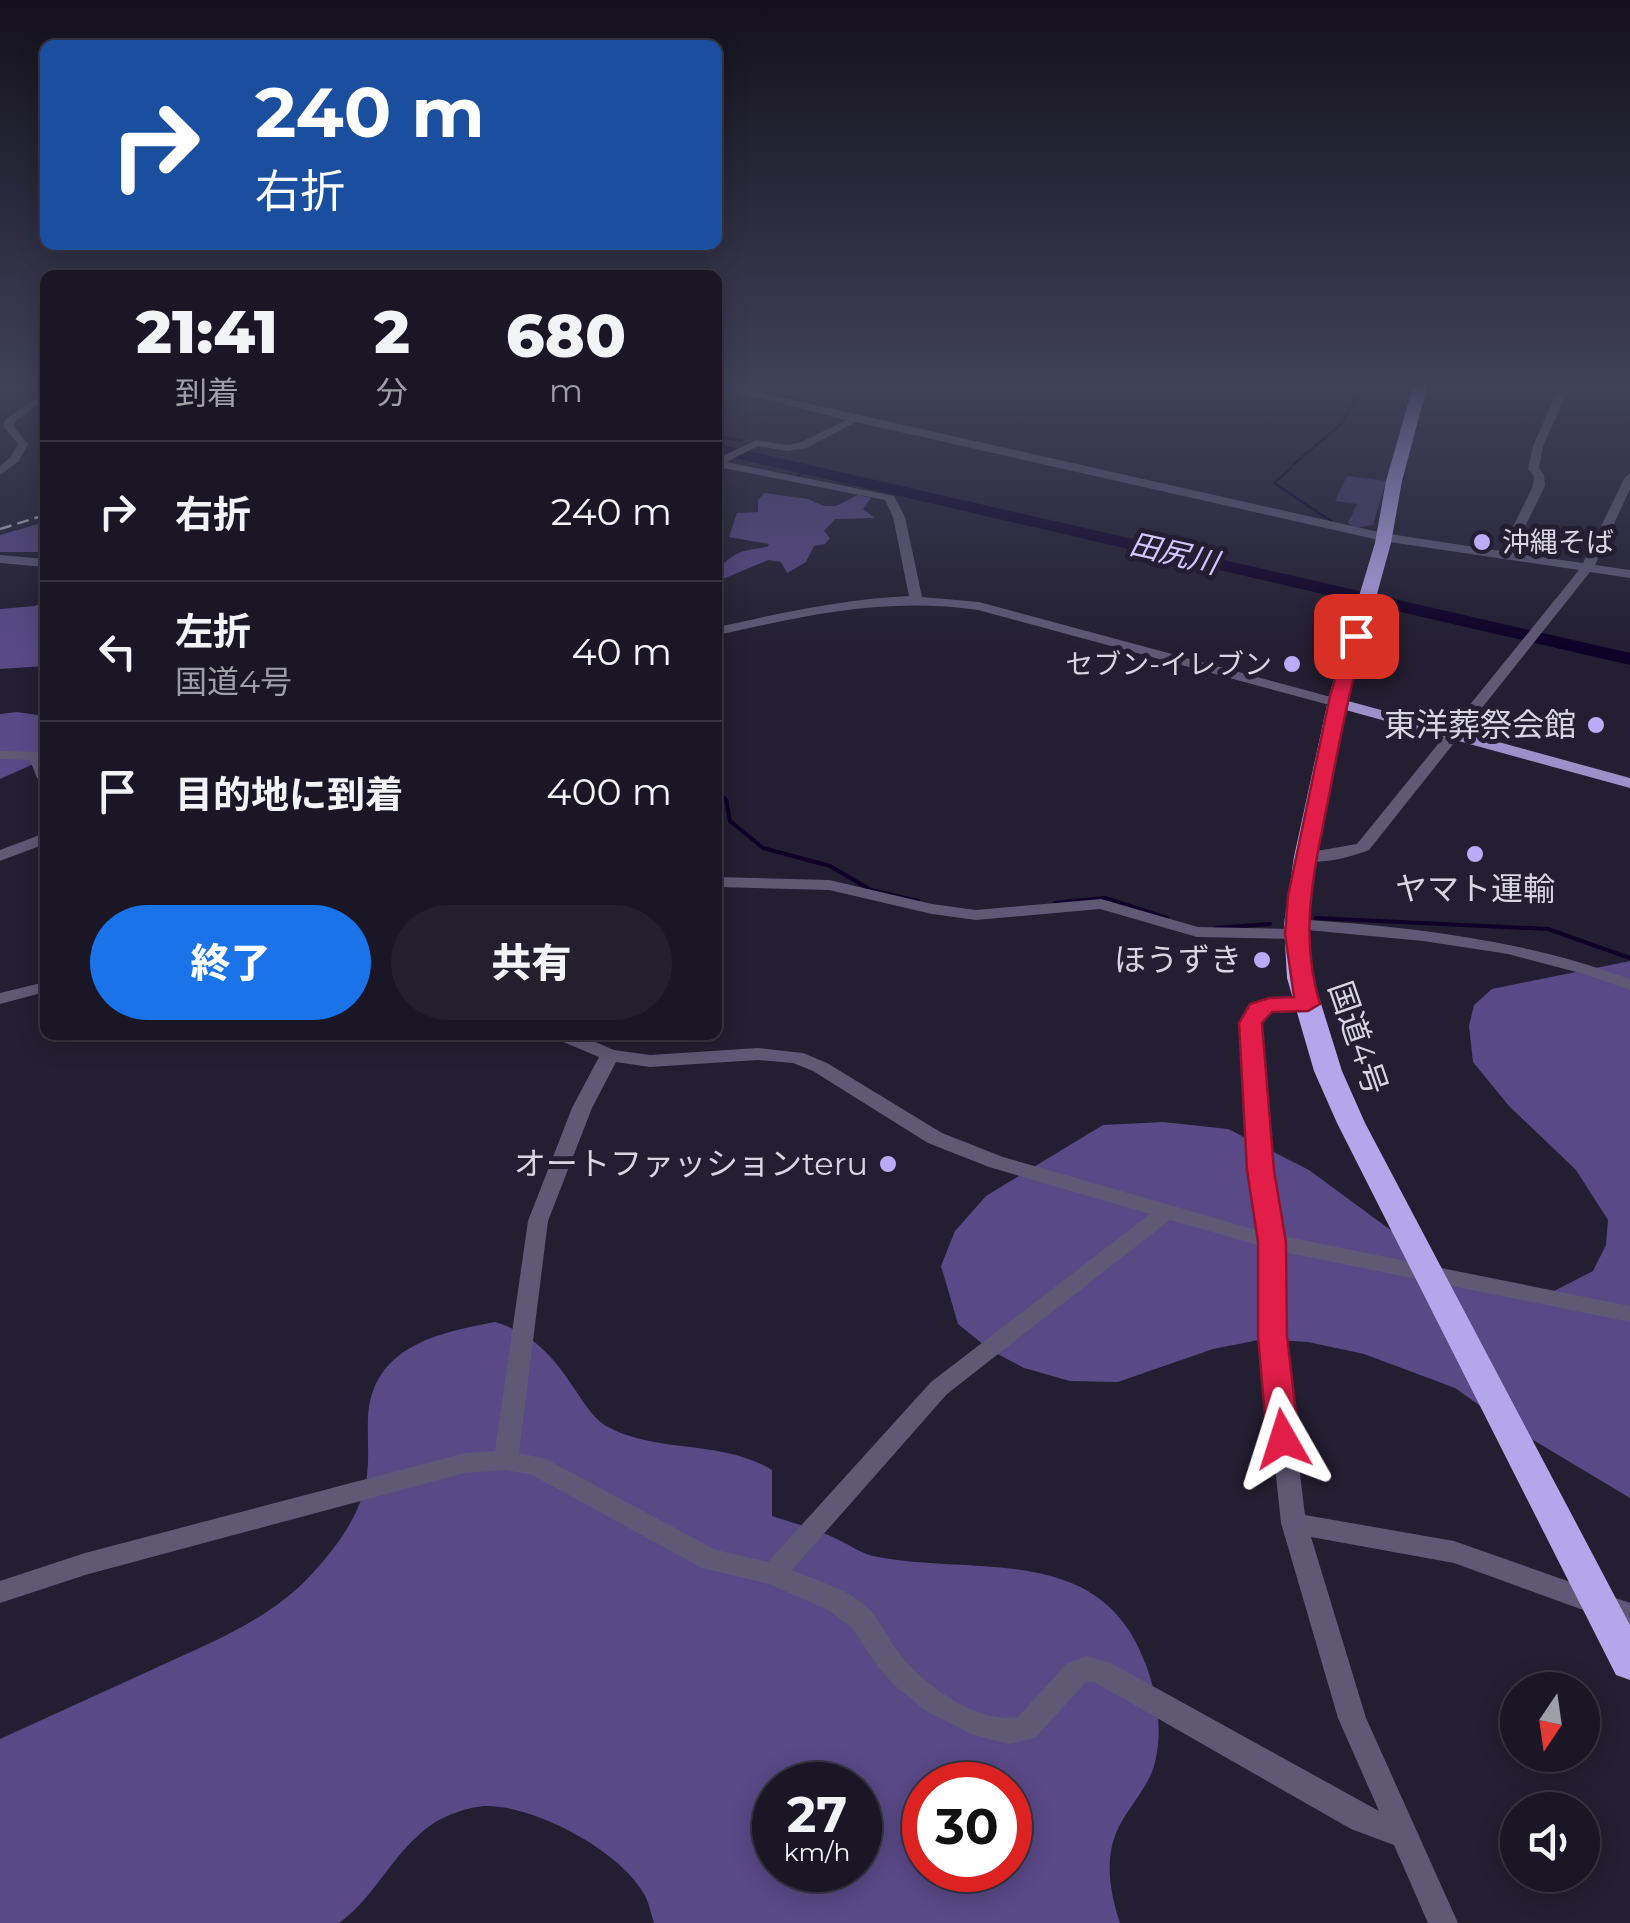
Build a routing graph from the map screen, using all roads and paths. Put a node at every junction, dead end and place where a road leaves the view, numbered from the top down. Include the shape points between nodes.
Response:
1 (774, 473) edge
2 (1095, 473) edge
3 (1398, 473) edge
4 (1538, 473) edge
5 (1630, 477) edge
6 (1610, 519) junction
7 (1630, 523) edge
8 (1383, 537) junction
9 (1505, 556) junction
10 (0, 559) edge
11 (40, 563) edge
12 (1587, 568) junction
13 (1630, 574) edge
14 (916, 599) junction
15 (722, 629) edge
16 (1338, 703) junction
17 (1452, 735) junction
18 (0, 755) edge
19 (40, 756) edge
20 (1630, 784) edge
21 (40, 840) edge
22 (0, 856) edge
23 (1305, 858) junction
24 (722, 882) edge
25 (1296, 929) junction
26 (1630, 985) edge
27 (40, 988) edge
28 (0, 1000) edge
29 (1308, 1004) junction
30 (595, 1041) edge
31 (610, 1056) junction
32 (1166, 1212) junction
33 (1272, 1242) junction
34 (1432, 1275) junction
35 (1630, 1314) edge
36 (506, 1460) junction
37 (1294, 1522) junction
38 (772, 1574) junction
39 (0, 1592) edge
40 (1598, 1601) junction
41 (1630, 1615) edge
42 (1630, 1662) edge
43 (1400, 1833) junction
44 (1443, 1923) edge

1 - 14 street via 890,498
2 - 8 street
3 - 8 highway, 国道4号
4 - 9 street via 1539,486
5 - 6 street
6 - 7 street
6 - 12 street
8 - 9 street
8 - 16 highway, 国道4号
9 - 12 street
10 - 11 street
12 - 13 street
12 - 17 street
14 - 15 street via 854,602
14 - 16 street via 978,606
16 - 17 main road
16 - 23 highway, 国道4号
17 - 20 main road
17 - 23 street via 1363,846
18 - 19 street
21 - 22 street
23 - 25 highway, 国道4号
24 - 25 street via 829,884 976,915 1101,904 1197,932
25 - 26 street via 1378,930 1558,959
25 - 29 highway, 国道4号
27 - 28 street
29 - 33 street via 1269,1005 1250,1023
29 - 34 highway, 国道4号 via 1351,1122
30 - 31 street
31 - 32 street via 796,1058 936,1138
31 - 36 street via 538,1221
32 - 33 street
32 - 38 street via 939,1388
33 - 34 street
33 - 37 street via 1272,1336
34 - 35 street
34 - 40 highway, 国道4号
36 - 38 street via 536,1466 711,1560
36 - 39 street via 448,1468
37 - 40 street via 1454,1552
37 - 43 street via 1352,1718
38 - 43 street via 848,1608 932,1701 991,1731 1025,1729 1087,1668
40 - 41 street
40 - 42 highway, 国道4号
43 - 44 street

